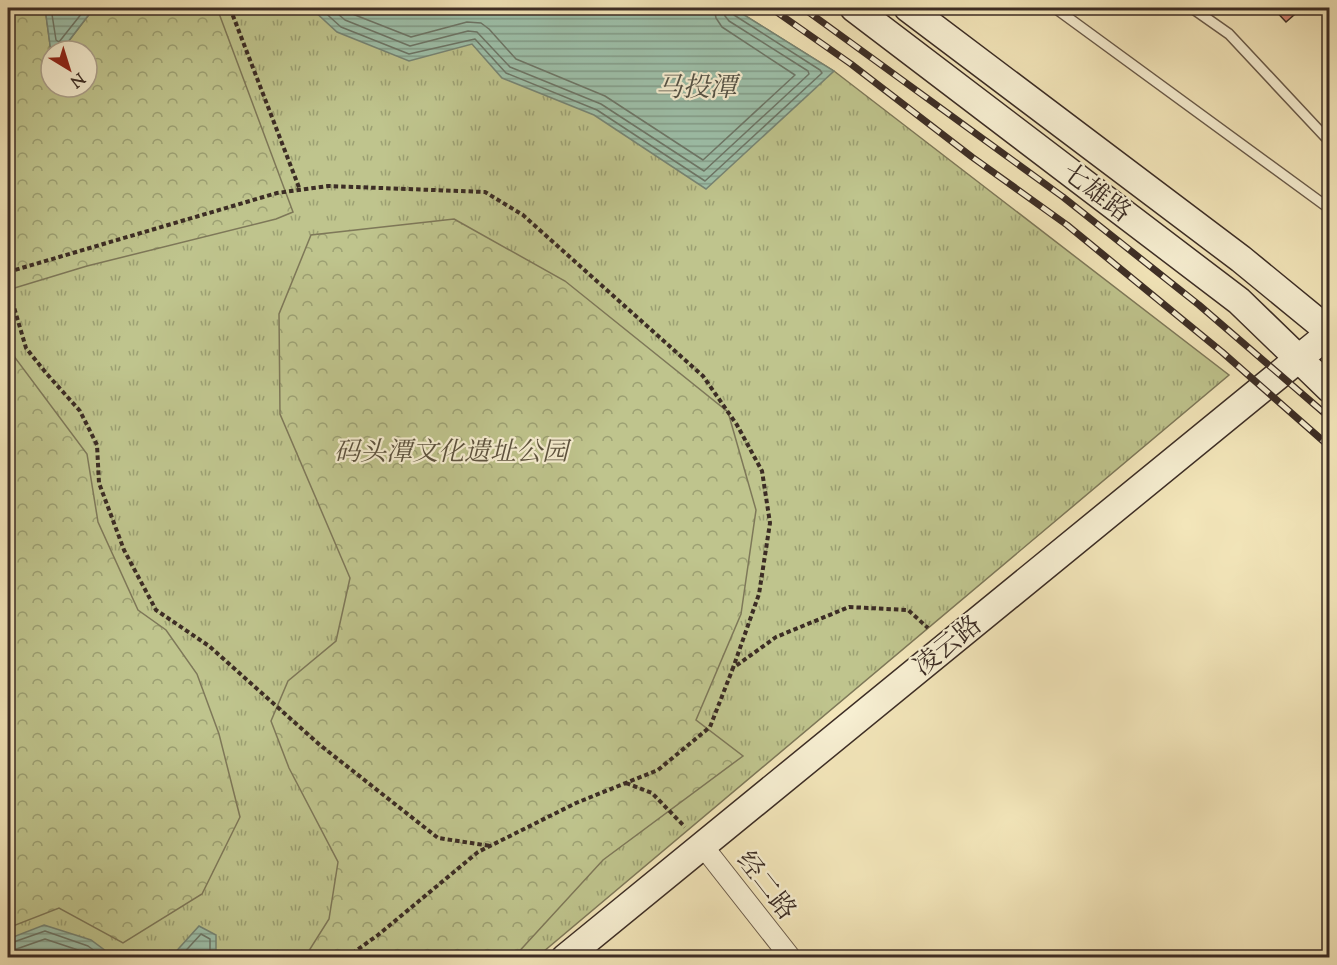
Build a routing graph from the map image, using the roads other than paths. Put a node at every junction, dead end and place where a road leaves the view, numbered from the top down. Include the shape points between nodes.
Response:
1 (854, 8) edge
2 (909, 8) edge
3 (1055, 8) edge
4 (1192, 8) edge
5 (1329, 142) edge
6 (1329, 209) edge
7 (1329, 333) edge
8 (1298, 359) junction
9 (1329, 389) edge
10 (702, 845) junction
11 (565, 957) edge
12 (791, 957) edge

1 - 8 street, 七雄路 via 1239,301
2 - 7 street, 七雄路 via 1241,259
3 - 6 lane
4 - 5 lane via 1229,34
7 - 8 street, 凌云路
8 - 9 street, 七雄路
8 - 10 street, 凌云路
10 - 11 street, 凌云路
10 - 12 street, 经二路

